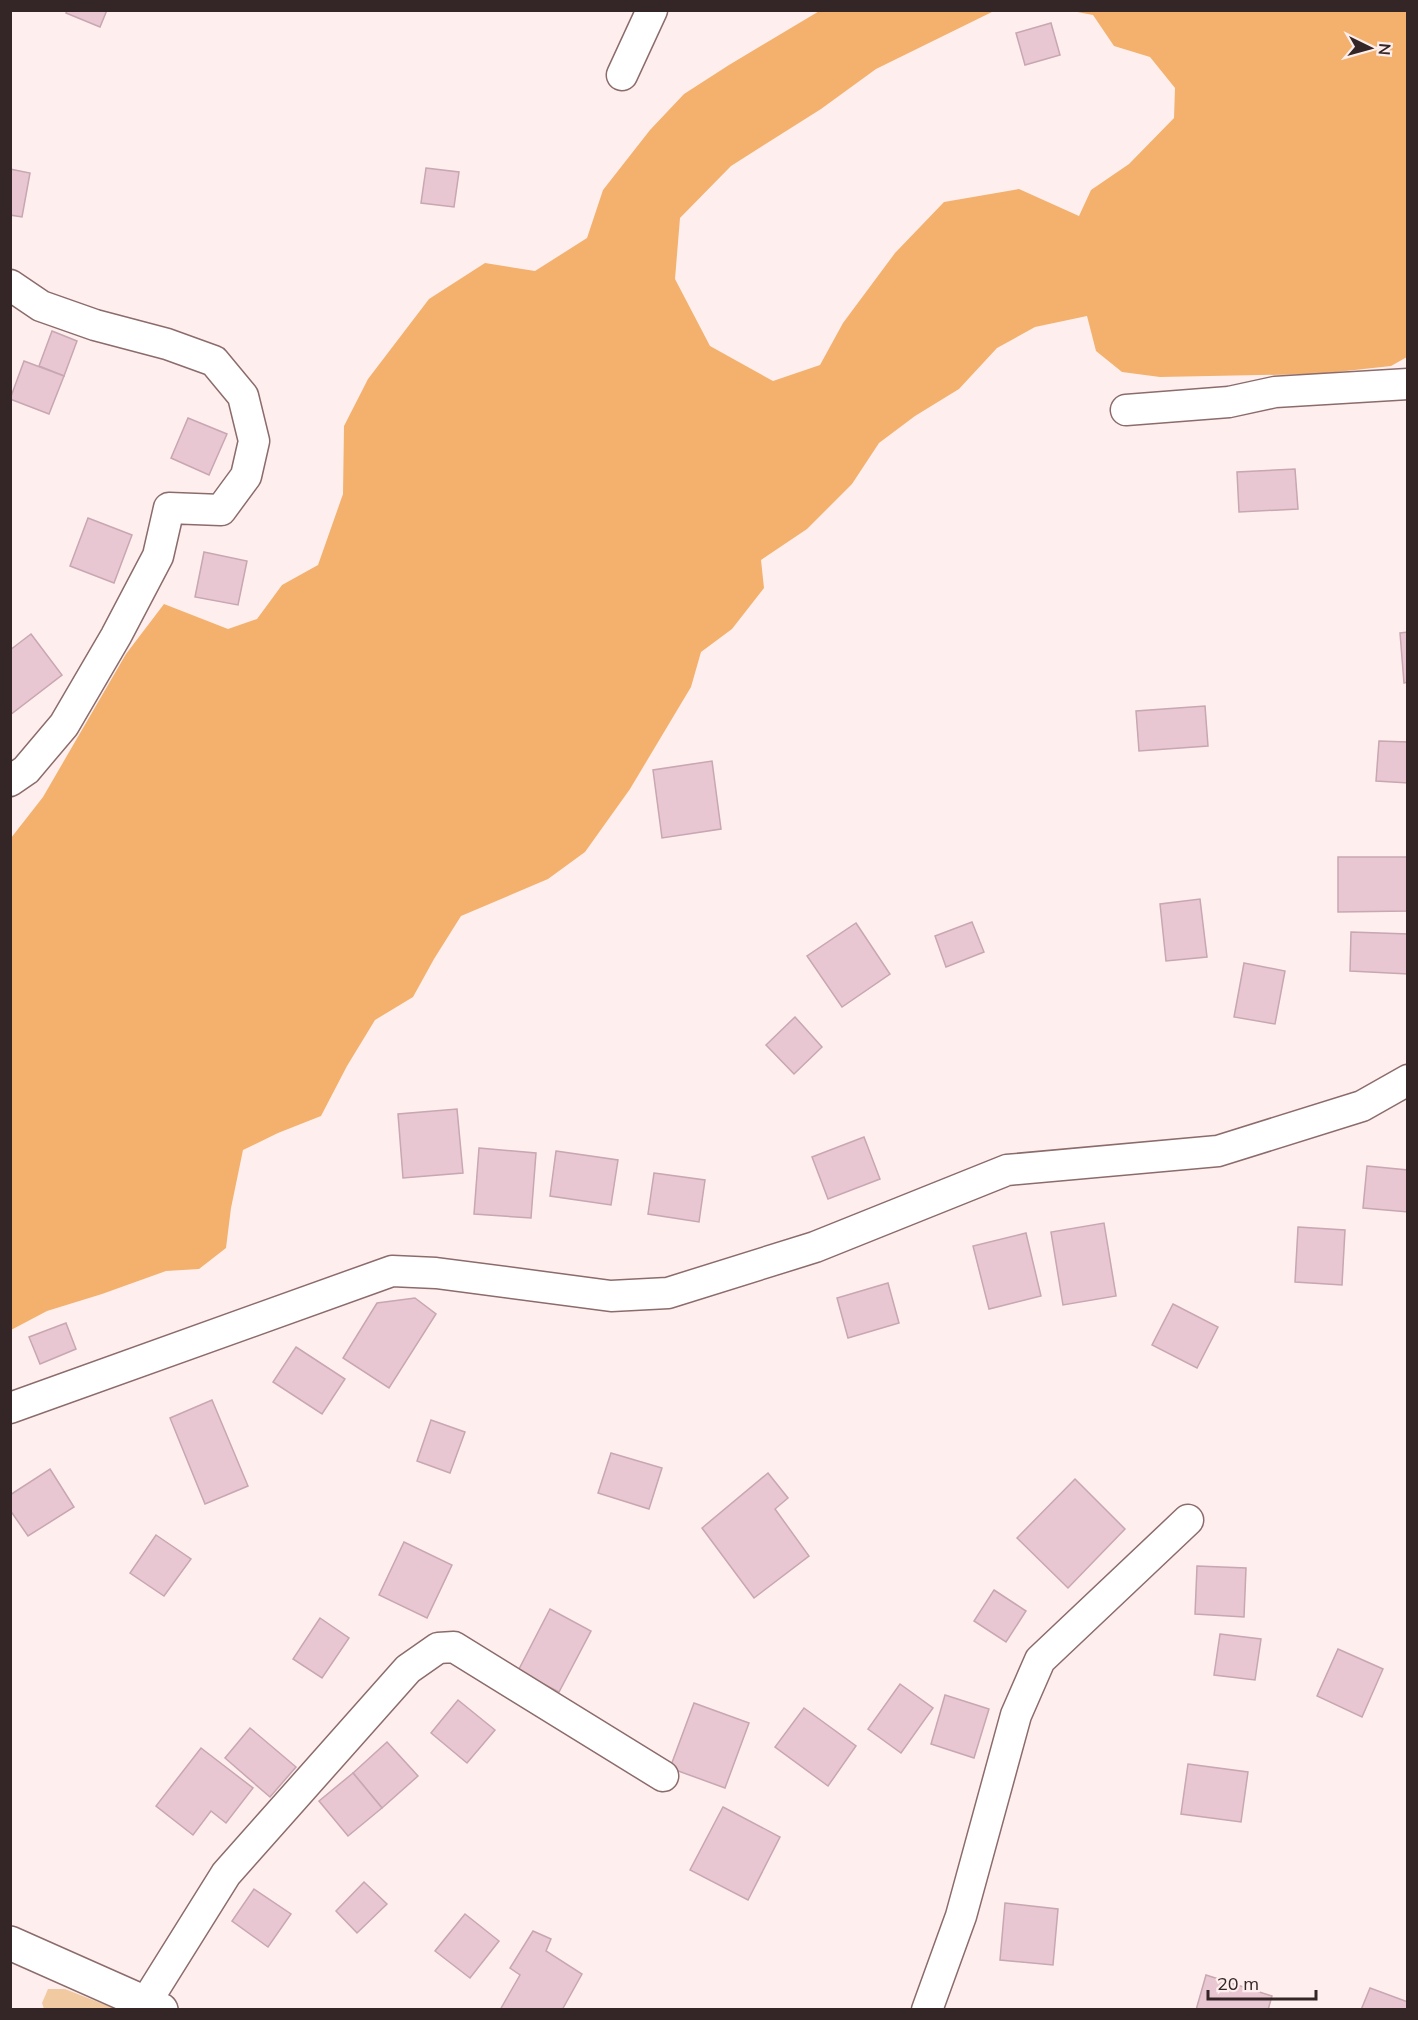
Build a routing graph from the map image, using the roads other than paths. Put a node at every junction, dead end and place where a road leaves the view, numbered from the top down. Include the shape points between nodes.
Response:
1 (652, 10) edge
2 (622, 75) dead end
3 (10, 285) edge
4 (1407, 384) edge
5 (1126, 410) dead end
6 (10, 781) edge
7 (1406, 1082) edge
8 (10, 1408) edge
9 (1188, 1520) dead end
10 (663, 1776) dead end
11 (10, 1943) edge
12 (153, 2006) edge
13 (927, 2010) edge

1 - 2 street
3 - 6 street via 41,306 214,361 243,396 254,441 246,476 220,510 169,508 158,556 64,725 26,770
4 - 5 street via 1275,392 1229,402
7 - 8 street via 1362,1106 1218,1151 1007,1170 815,1247 668,1293 611,1296 436,1273 392,1271
9 - 13 street via 1040,1660 1016,1715 961,1916
10 - 12 street via 454,1647 438,1648 408,1669 226,1874
11 - 12 street

